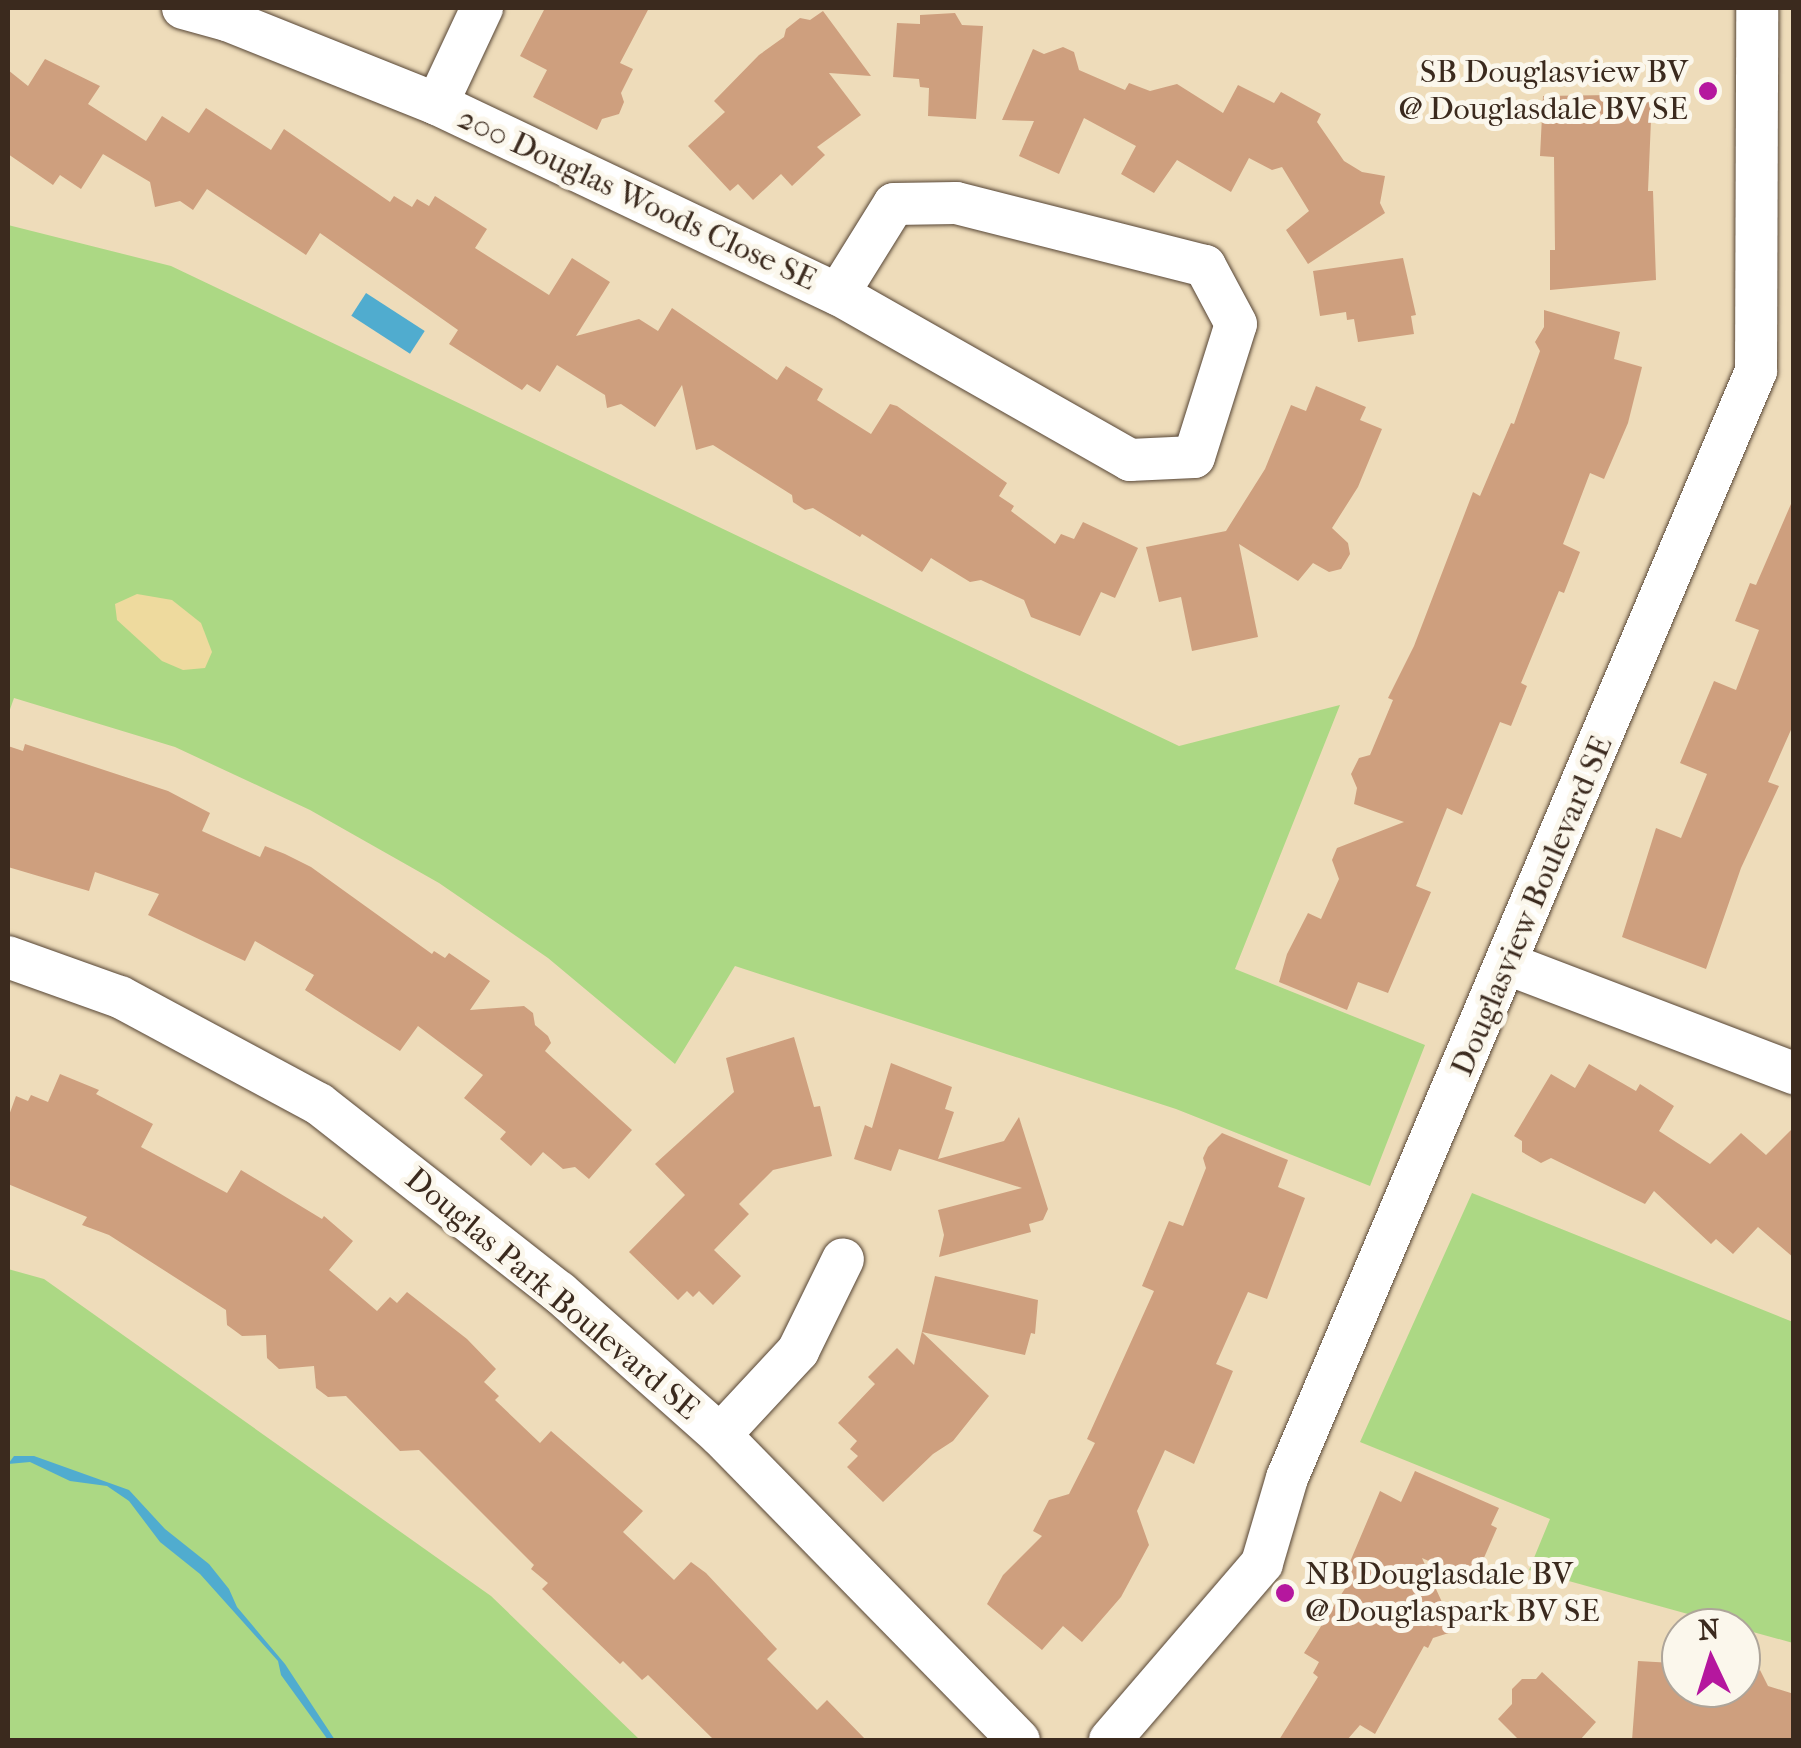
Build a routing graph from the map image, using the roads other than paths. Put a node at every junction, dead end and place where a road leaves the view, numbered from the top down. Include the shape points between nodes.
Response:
1 (183, 8) edge
2 (482, 8) edge
3 (1757, 8) edge
4 (437, 104) junction
5 (838, 294) junction
6 (8, 957) edge
7 (1508, 964) junction
8 (1794, 1073) edge
9 (843, 1259) dead end
10 (720, 1434) junction
11 (1018, 1740) edge
12 (1110, 1740) edge

1 - 4 street, 200 Douglas Woods Close SE
2 - 4 street
3 - 7 street, Douglasview Boulevard SE via 1756,371
4 - 5 street, 200 Douglas Woods Close SE
5 - 5 street, 200 Douglas Woods Close SE via 1130,460 1194,458 1236,324 1206,266 956,203 894,204
6 - 10 street, Douglas Park Boulevard SE via 120,997 319,1104 559,1292
7 - 8 street
7 - 12 street, Douglasview Boulevard SE via 1286,1478 1262,1563
9 - 10 street via 798,1352
10 - 11 street, Douglas Park Boulevard SE

